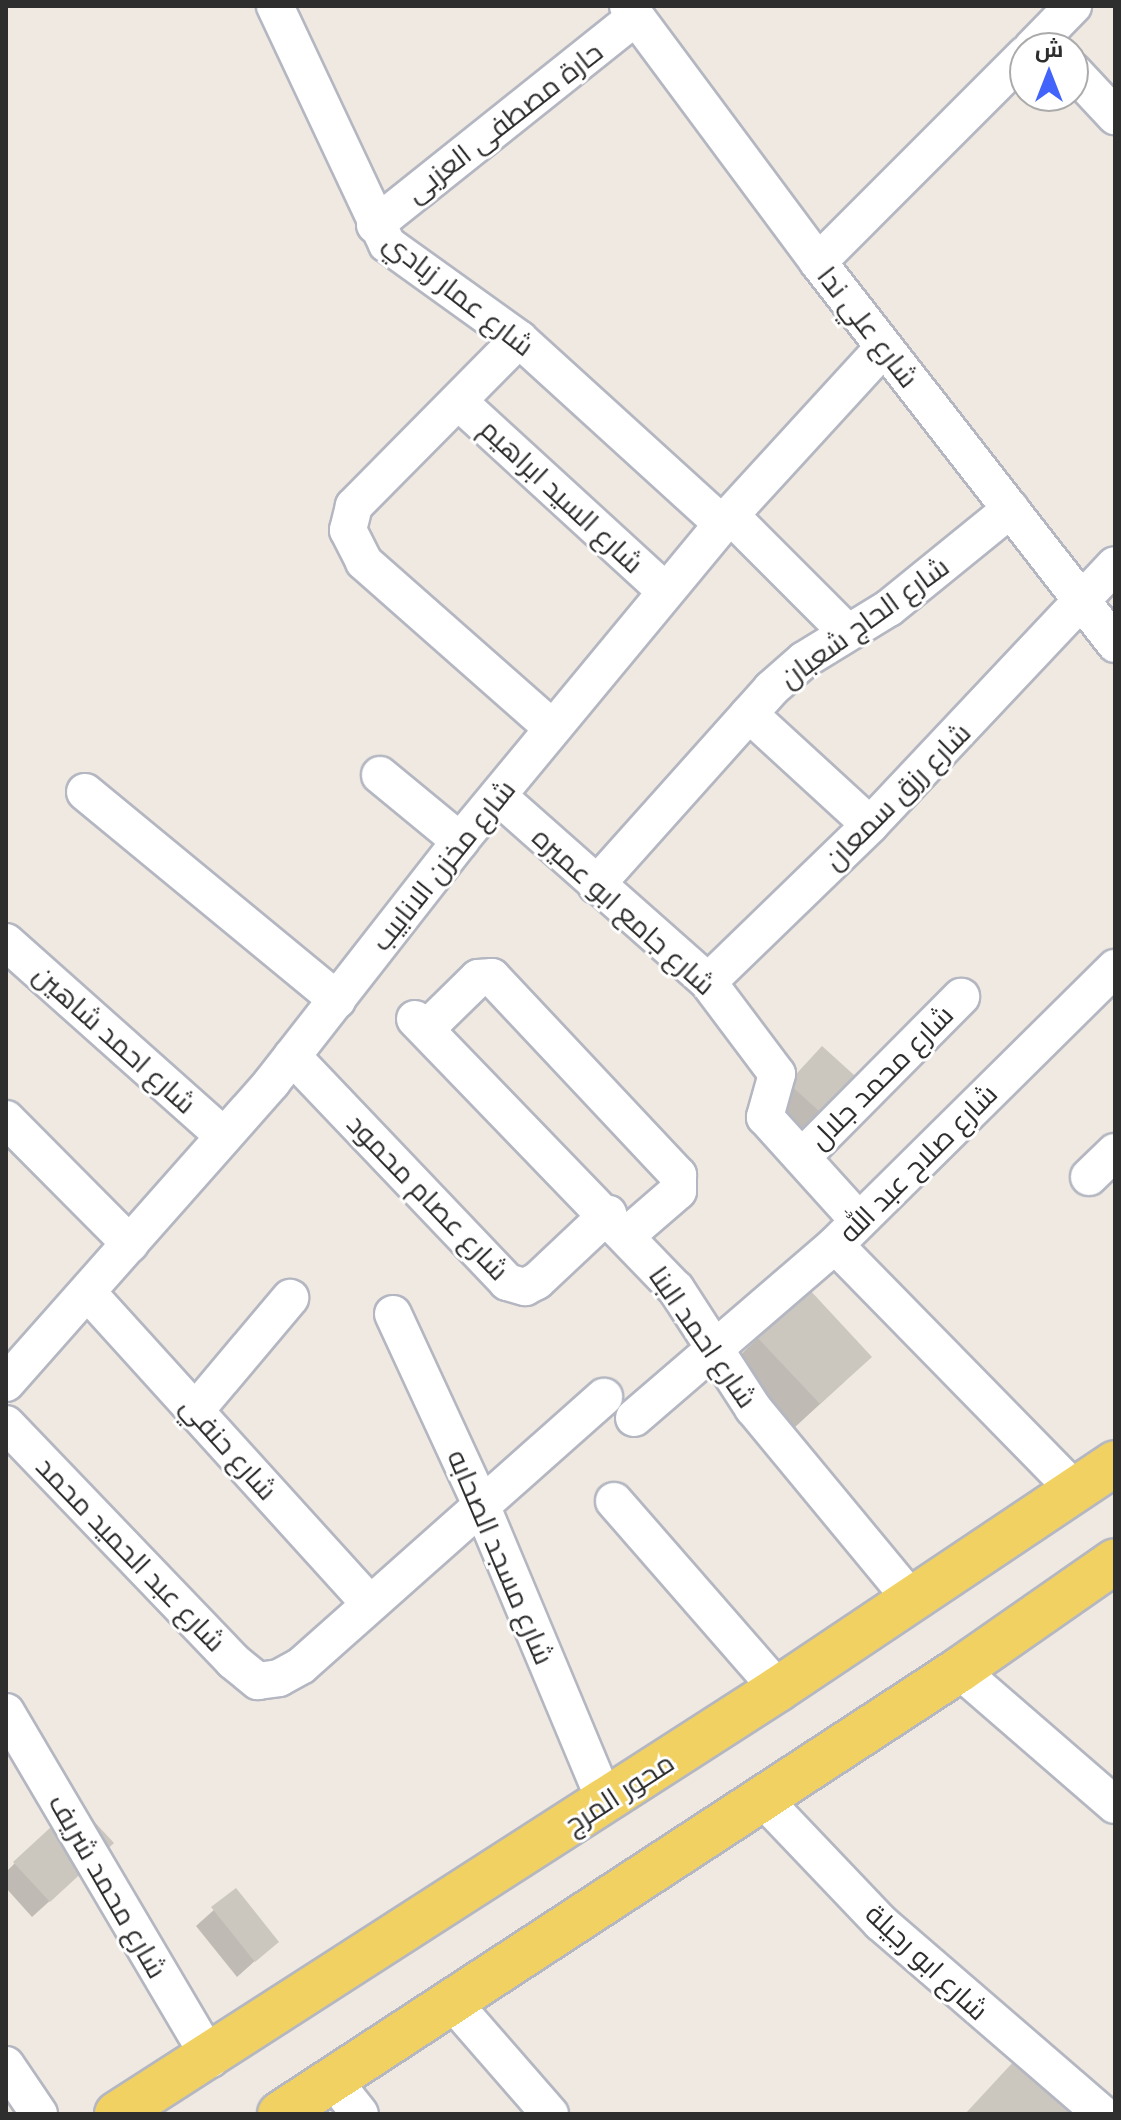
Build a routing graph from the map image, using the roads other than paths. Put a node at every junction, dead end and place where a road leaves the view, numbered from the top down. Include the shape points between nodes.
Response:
1 (275, 6) edge
2 (1073, 6) edge
3 (632, 10) edge
4 (1051, 32) edge
5 (1009, 75) edge
6 (1089, 88) edge
7 (1115, 116) edge
8 (375, 225) junction
9 (818, 262) junction
10 (519, 339) junction
11 (883, 348) junction
12 (459, 402) junction
13 (1011, 509) junction
14 (726, 519) junction
15 (1115, 565) edge
16 (665, 591) junction
17 (1082, 605) junction
18 (847, 632) junction
19 (1115, 644) edge
20 (749, 714) junction
21 (552, 728) junction
22 (380, 775) dead end
23 (85, 792) dead end
24 (498, 796) junction
25 (870, 825) junction
26 (460, 841) junction
27 (596, 885) junction
28 (6, 942) edge
29 (1115, 968) edge
30 (708, 982) junction
31 (961, 997) dead end
32 (337, 1000) junction
33 (421, 1024) joint
34 (292, 1056) junction
35 (9, 1127) edge
36 (224, 1136) junction
37 (1115, 1152) edge
38 (802, 1157) junction
39 (1089, 1177) dead end
40 (617, 1224) junction
41 (847, 1233) junction
42 (130, 1244) junction
43 (89, 1294) junction
44 (290, 1298) dead end
45 (393, 1314) dead end
46 (715, 1351) junction
47 (6, 1383) edge
48 (604, 1397) dead end
49 (195, 1411) junction
50 (634, 1418) dead end
51 (6, 1424) edge
52 (1115, 1463) edge
53 (1075, 1490) junction
54 (614, 1501) dead end
55 (482, 1507) junction
56 (1115, 1561) edge
57 (911, 1599) junction
58 (368, 1602) junction
59 (959, 1670) junction
60 (778, 1689) junction
61 (6, 1712) edge
62 (763, 1799) junction
63 (605, 1801) junction
64 (1115, 1805) edge
65 (454, 2004) junction
66 (210, 2059) junction
67 (6, 2065) edge
68 (333, 2080) junction
69 (39, 2114) edge
70 (117, 2114) edge
71 (280, 2114) edge
72 (360, 2114) edge
73 (550, 2114) edge
74 (1102, 2114) edge

1 - 8 street, شارع عمار زبادي
2 - 4 street
3 - 8 street, حارة مصطفى العزبى
3 - 9 street, شارع علي ندا
5 - 9 street
6 - 7 street
8 - 10 street, شارع عمار زبادي via 387,244
9 - 11 street, شارع علي ندا
10 - 12 street
10 - 14 street, شارع عمار زبادي
11 - 13 street, شارع علي ندا
11 - 14 street, شارع مخزن الانابيب
12 - 16 street, شارع السيد ابراهيم
12 - 21 street via 354,506 350,542 364,562
13 - 17 street, شارع علي ندا
13 - 18 street, شارع الحاج شعبان via 889,608
14 - 16 street, شارع مخزن الانابيب
14 - 18 street, شارع عمار زبادي
15 - 17 street, شارع رزق سمعان
16 - 21 street, شارع مخزن الانابيب
17 - 19 street, شارع علي ندا
17 - 25 street, شارع رزق سمعان
18 - 20 street, شارع الحاج شعبان via 804,660
20 - 25 street
20 - 27 street, شارع الحاج شعبان
21 - 24 street, شارع مخزن الانابيب
22 - 26 street
23 - 32 street
24 - 26 street, شارع مخزن الانابيب
24 - 27 street, شارع جامع ابو عميره
25 - 30 street, شارع رزق سمعان
26 - 32 street, شارع مخزن الانابيب
27 - 30 street, شارع جامع ابو عميره
28 - 36 street, شارع احمد شاهين
29 - 41 street, شارع صلاح عبد الله
30 - 38 street, شارع جامع ابو عميره via 775,1068 776,1085 765,1117
31 - 38 street, شارع محمد جلال
32 - 34 street, شارع مخزن الانابيب
33 - 40 street, شارع احمد البنا
33 - 40 street, شارع عصام محمود via 478,978 492,977 678,1175 678,1191
34 - 36 street, شارع مخزن الانابيب
34 - 40 street, شارع عصام محمود via 507,1282 525,1287 537,1281
35 - 42 street
36 - 42 street, شارع مخزن الانابيب
37 - 39 street
38 - 41 street, شارع جامع ابو عميره
40 - 46 street, شارع احمد البنا via 676,1289
41 - 46 street, شارع صلاح عبد الله
41 - 53 street, شارع جامع ابو عميره
42 - 43 street, شارع مخزن الانابيب
43 - 47 street, شارع مخزن الانابيب
43 - 49 street, شارع حنفي
44 - 49 street
45 - 55 street, شارع مسجد الصحابه
46 - 50 street, شارع صلاح عبد الله
46 - 57 street, شارع احمد البنا via 753,1408
48 - 55 street
49 - 58 street, شارع حنفي
51 - 58 street, شارع عبد الحميد محمد via 258,1681 279,1678 302,1665
52 - 53 main road, محور المرج
53 - 57 main road, محور المرج
54 - 60 street
55 - 58 street
55 - 63 street, شارع مسجد الصحابه
56 - 59 main road
57 - 60 main road, محور المرج
59 - 62 main road
59 - 64 street
60 - 63 main road, محور المرج
61 - 66 street, شارع محمد شريف
62 - 65 main road
62 - 74 street, شارع ابو رجيلة via 881,1923
63 - 66 main road, محور المرج
65 - 68 main road
65 - 73 street
66 - 70 main road, محور المرج
67 - 69 street
68 - 71 main road
68 - 72 street

